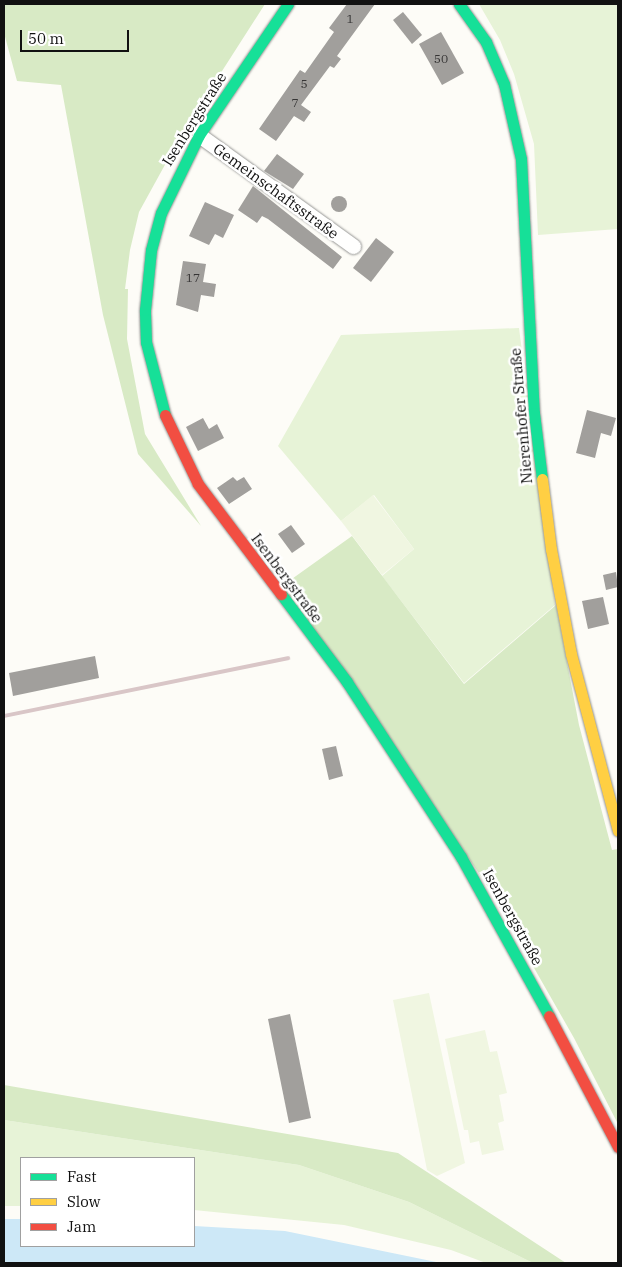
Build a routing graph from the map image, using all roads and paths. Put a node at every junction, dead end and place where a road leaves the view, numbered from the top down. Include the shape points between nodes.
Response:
1 (288, 4) edge
2 (459, 4) edge
3 (199, 135) junction
4 (353, 246) dead end
5 (618, 831) edge
6 (618, 1147) edge

1 - 3 main road, Isenbergstraße
2 - 5 main road, Nierenhofer Straße via 486,42 504,84 519,150 525,204 534,414 550,549 573,663
3 - 4 street, Gemeinschaftsstraße
3 - 6 main road, Isenbergstraße via 164,204 147,271 146,342 166,420 207,497 347,682 462,857

